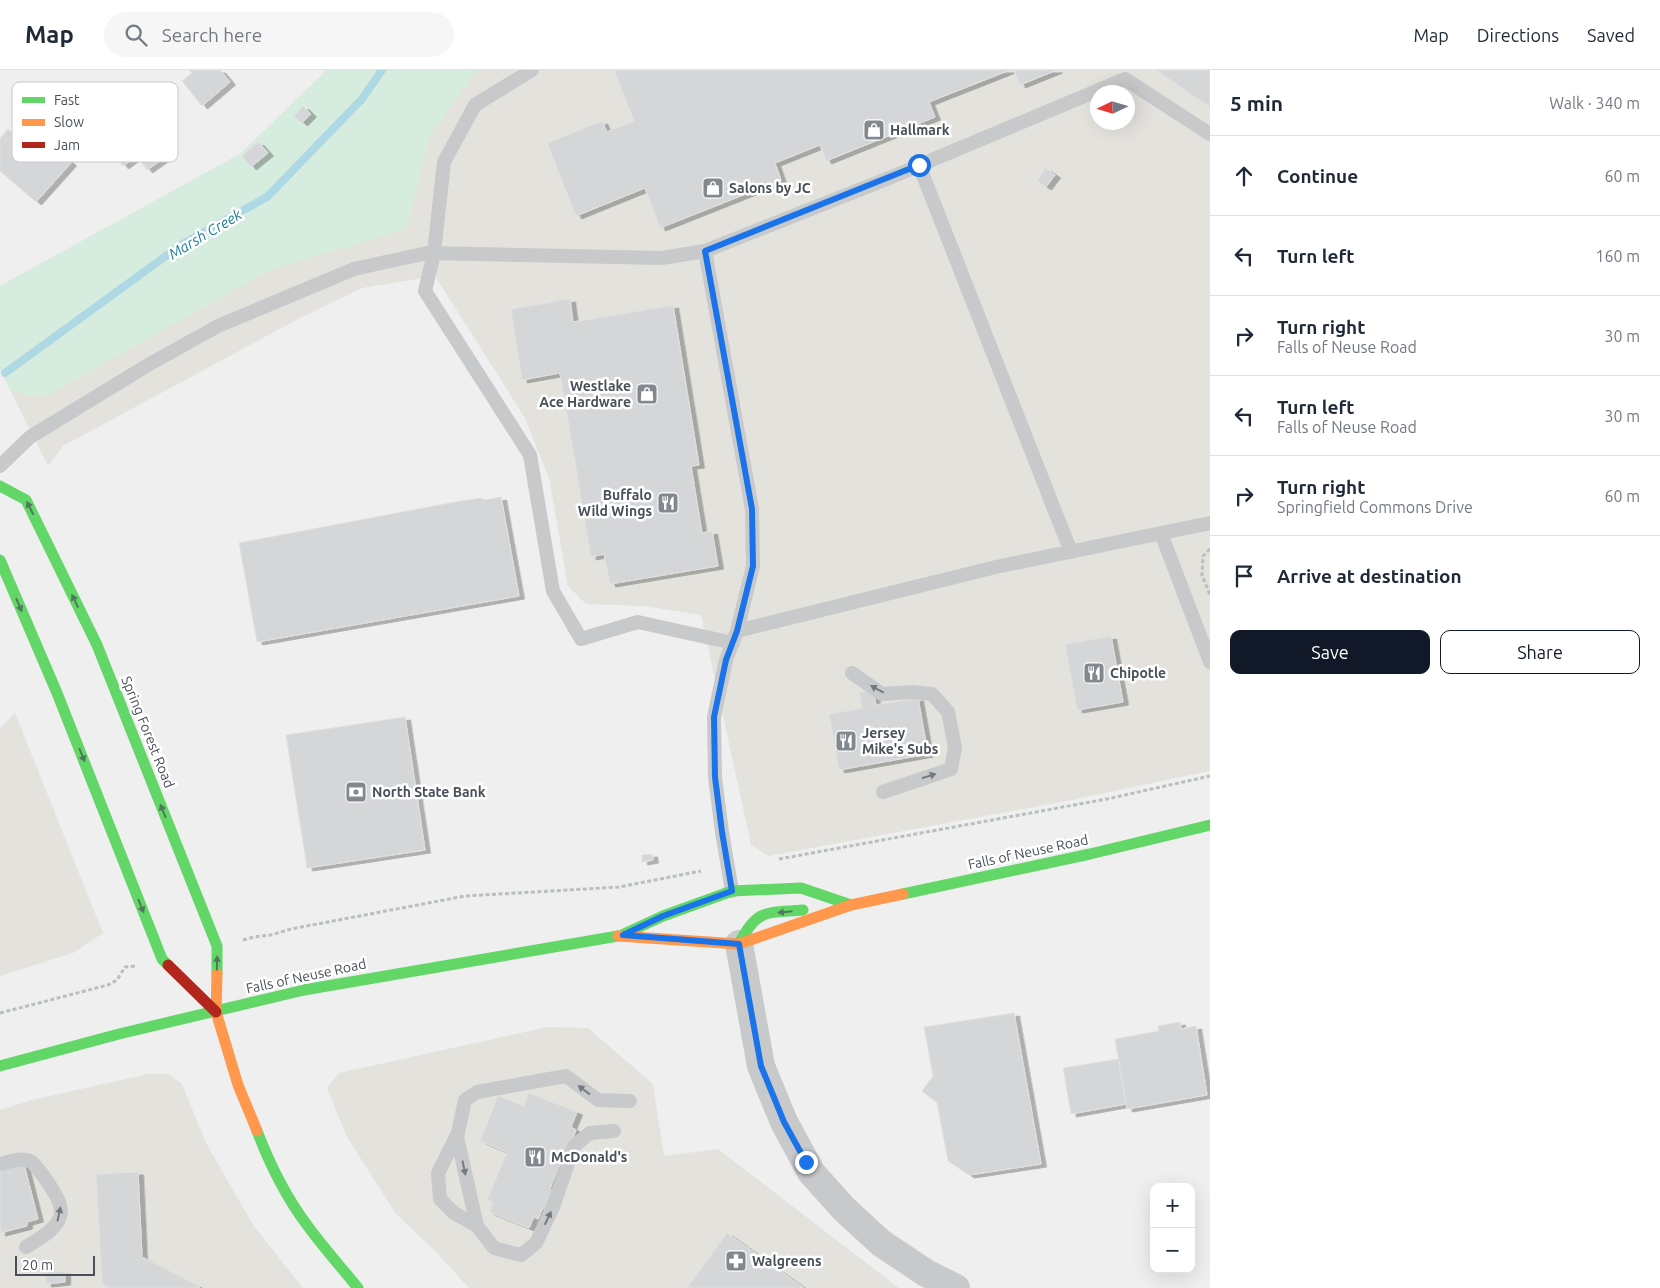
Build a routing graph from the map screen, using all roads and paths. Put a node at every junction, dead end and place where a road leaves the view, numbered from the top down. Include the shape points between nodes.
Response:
1 (532, 70) edge
2 (1210, 134) edge
3 (919, 165) junction
4 (705, 251) junction
5 (434, 253) junction
6 (0, 466) edge
7 (0, 486) edge
8 (1210, 523) edge
9 (1161, 533) junction
10 (1210, 549) edge
11 (1071, 552) junction
12 (0, 560) edge
13 (1210, 595) edge
14 (735, 637) junction
15 (1210, 662) edge
16 (852, 673) dead end
17 (1210, 776) edge
18 (883, 792) dead end
19 (1210, 826) edge
20 (772, 860) dead end
21 (695, 872) dead end
22 (732, 891) junction
23 (851, 905) junction
24 (623, 935) junction
25 (254, 937) dead end
26 (739, 944) junction
27 (126, 967) dead end
28 (216, 1012) junction
29 (0, 1013) edge
30 (0, 1066) edge
31 (630, 1101) dead end
32 (614, 1131) dead end
33 (458, 1133) junction
34 (0, 1164) edge
35 (477, 1226) junction
36 (26, 1247) dead end
37 (358, 1288) edge
38 (956, 1288) edge

1 - 5 lane via 475,106 444,162
2 - 3 lane via 1125,79
3 - 4 lane
3 - 11 lane
4 - 5 lane via 662,258
4 - 14 lane via 752,509 753,566
5 - 6 lane via 354,268 218,326 30,437
5 - 14 lane via 425,291 530,455 554,591 581,639 638,622
28 -> 7 main road, Spring Forest Road via 217,946 97,645 26,500
8 - 9 lane
9 - 11 lane
9 - 15 lane
10 - 13 path via 1203,556 1202,575
11 - 14 lane via 970,573
12 -> 28 main road, Spring Forest Road via 57,693 162,959
14 - 22 lane via 726,660 714,717 715,777
18 -> 16 lane via 952,769 955,747 948,712 932,694 882,694
17 - 20 path via 1107,799
19 - 23 main road, Falls of Neuse Road
21 - 25 path via 619,887 465,896
22 - 23 main road, Falls of Neuse Road via 801,888
22 - 24 main road, Falls of Neuse Road via 663,916
23 - 26 main road, Falls of Neuse Road
23 -> 26 main road via 759,916 751,922
24 - 26 main road, Falls of Neuse Road
24 - 28 main road, Falls of Neuse Road via 304,990
26 - 38 street via 761,1066 784,1122 811,1172 881,1243 926,1273
27 - 29 path via 118,980 108,985
28 - 30 main road, Falls of Neuse Road
28 - 37 main road, Spring Forest Road via 238,1085 268,1160 307,1225
31 -> 33 lane via 598,1100 566,1076 520,1083 476,1092 465,1100
35 -> 32 lane via 494,1248 521,1255 536,1244 574,1146 590,1133
33 -> 35 lane
33 - 35 lane via 438,1173 440,1199
36 -> 34 lane via 56,1224 61,1206 39,1170 29,1161 22,1159

